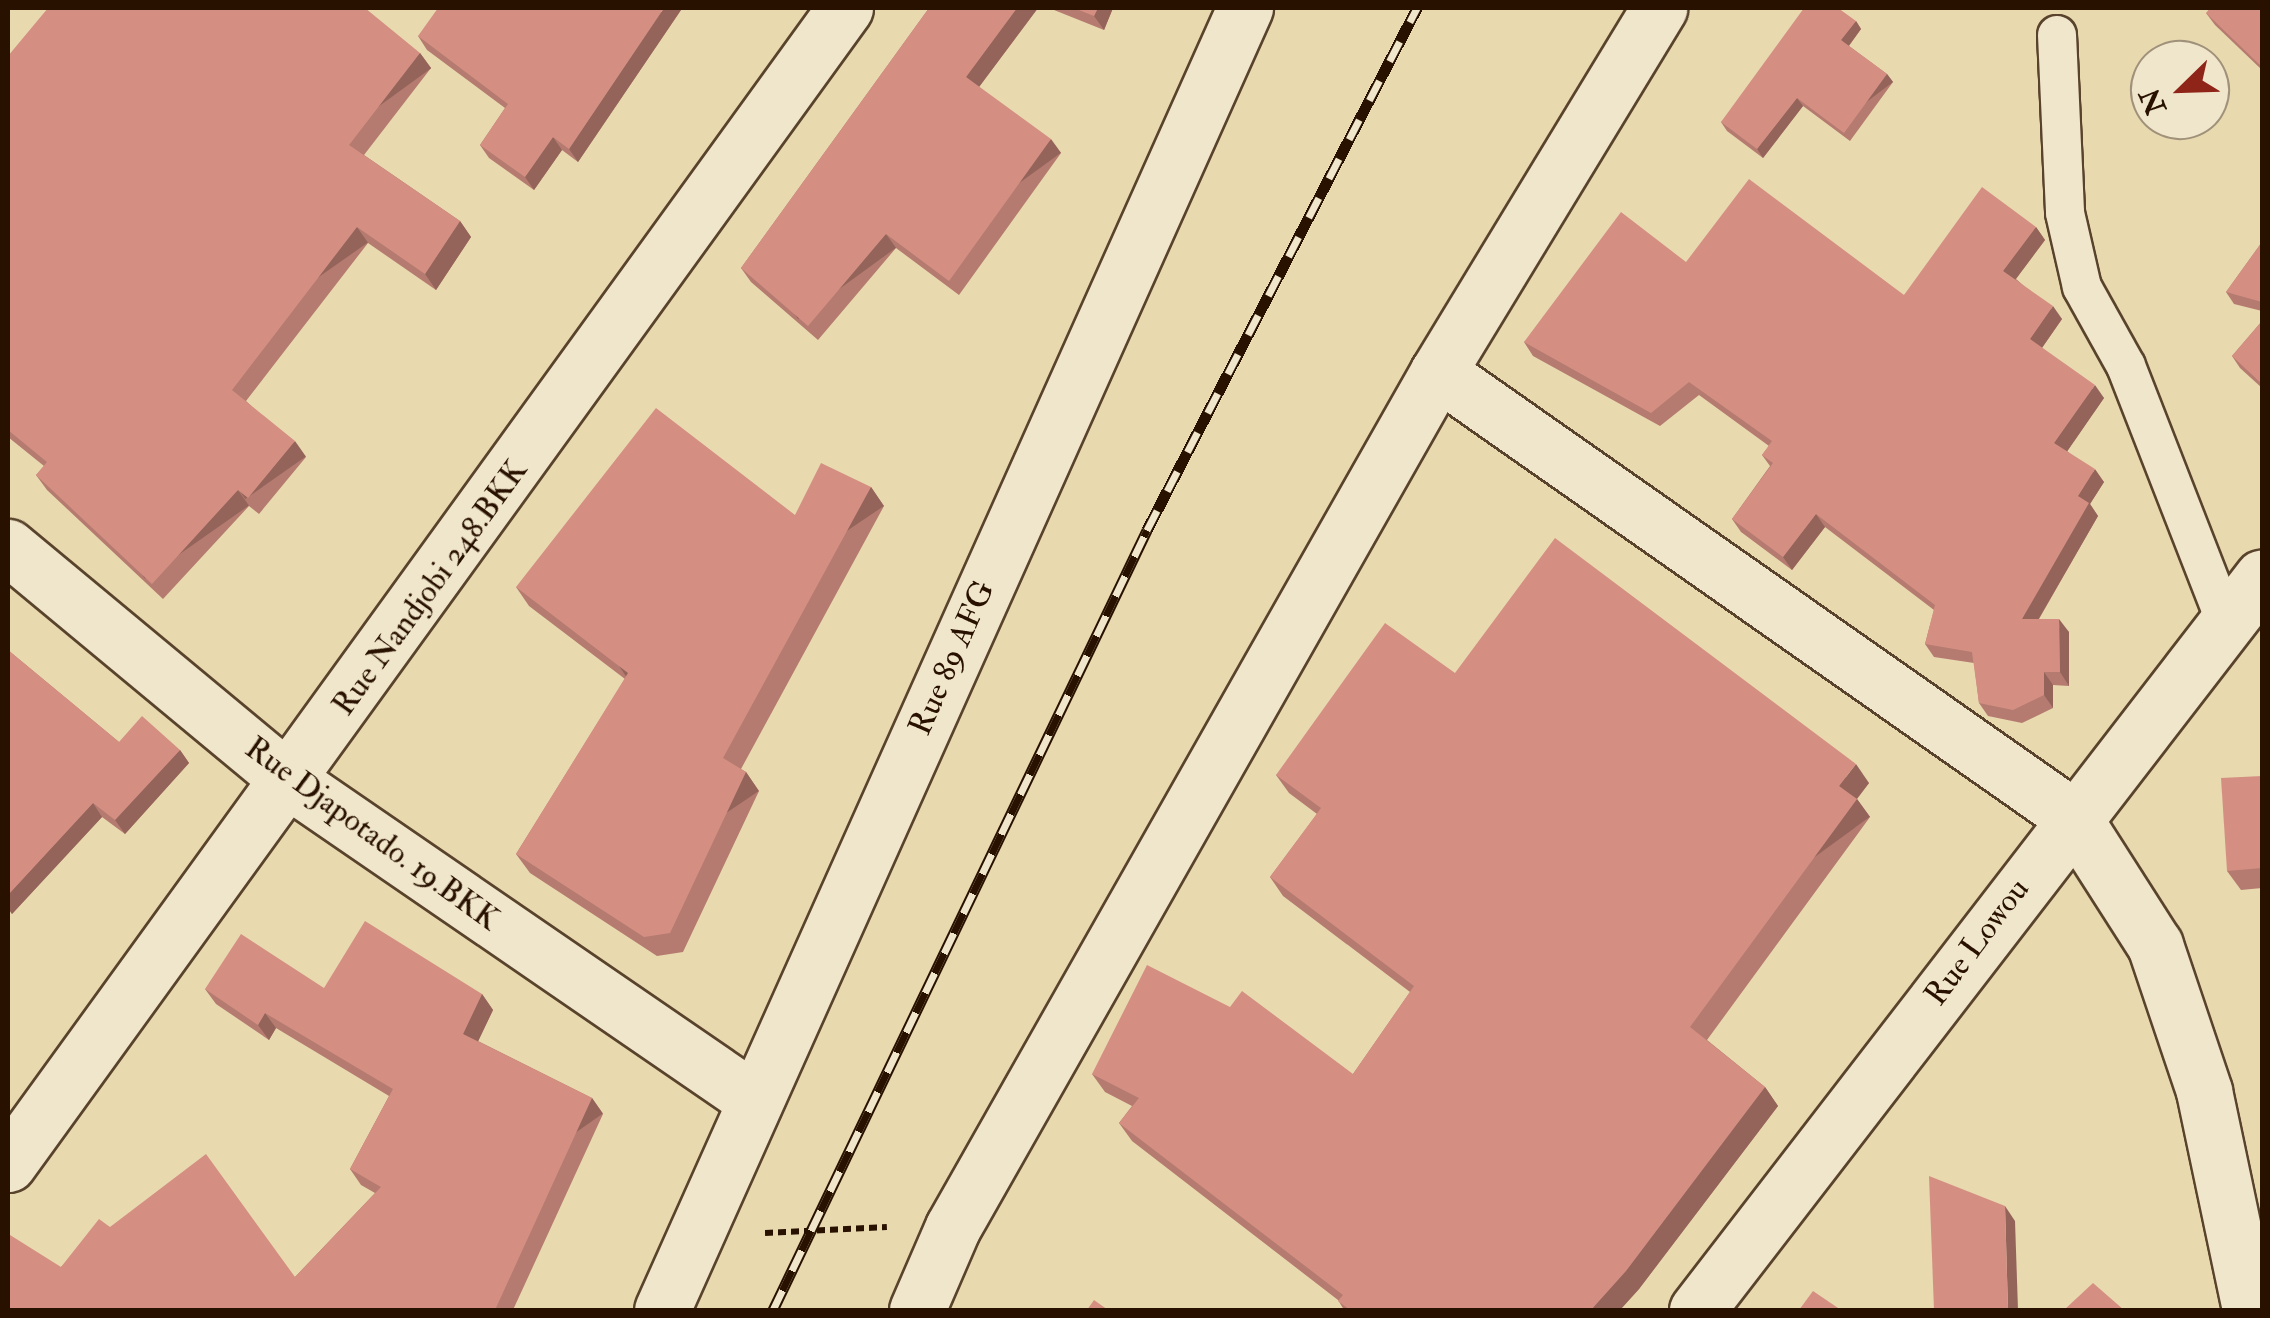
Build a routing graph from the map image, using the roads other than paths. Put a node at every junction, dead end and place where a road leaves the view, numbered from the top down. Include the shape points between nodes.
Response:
1 (845, 8) edge
2 (1246, 8) edge
3 (1659, 8) edge
4 (2057, 35) dead end
5 (1438, 372) junction
6 (8, 547) edge
7 (2262, 576) edge
8 (2226, 622) junction
9 (291, 782) junction
10 (2072, 817) junction
11 (752, 1099) junction
12 (8, 1164) edge
13 (662, 1310) edge
14 (917, 1310) edge
15 (1697, 1310) edge
16 (2250, 1310) edge

1 - 9 street, Rue Nandjobi 248.BKK
2 - 11 street, Rue 89 AFG
3 - 5 street
4 - 8 lane via 2065,213 2082,287 2141,400
5 - 10 street
5 - 14 street via 953,1227
6 - 9 street, Rue Djapotado. 19.BKK
7 - 8 street, Rue Lowou
8 - 10 street, Rue Lowou
9 - 11 street, Rue Djapotado. 19.BKK
9 - 12 street, Rue Nandjobi 248.BKK
10 - 15 street, Rue Lowou
10 - 16 street via 2155,944 2204,1091
11 - 13 street, Rue 89 AFG

